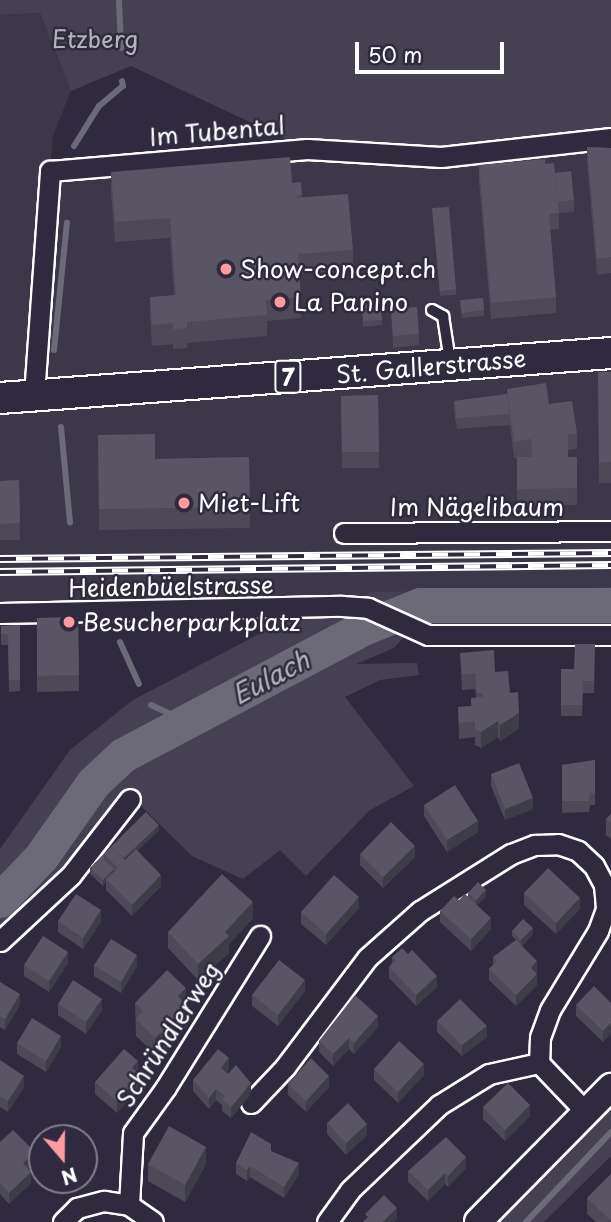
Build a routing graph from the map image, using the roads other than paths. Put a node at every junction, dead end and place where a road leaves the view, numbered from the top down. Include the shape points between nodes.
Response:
1 (611, 138) edge
2 (432, 310) dead end
3 (611, 353) edge
4 (450, 365) junction
5 (34, 395) junction
6 (0, 398) edge
7 (611, 531) edge
8 (344, 533) dead end
9 (0, 613) edge
10 (611, 635) edge
11 (130, 799) dead end
12 (260, 936) dead end
13 (0, 941) edge
14 (538, 1063) junction
15 (611, 1087) edge
16 (251, 1103) dead end
17 (586, 1112) junction
18 (129, 1205) junction
19 (63, 1222) edge
20 (153, 1222) edge
21 (327, 1222) edge
22 (478, 1222) edge

1 - 5 street, Im Tubental via 441,157 307,149 50,171
2 - 4 lane via 443,316
3 - 4 main road, St. Gallerstrasse / 7
4 - 5 main road, St. Gallerstrasse / 7
5 - 6 main road, St. Gallerstrasse / 7
7 - 8 street, Im Nägelibaum
9 - 10 street, Heidenbüelstrasse via 342,606 368,608 411,629 446,637
11 - 13 street via 71,876
12 - 18 street, Schründlerweg via 132,1133
14 - 16 street via 540,1037 550,1010 598,931 606,909 604,885 594,866 578,851 558,844 535,845 512,855 420,911 367,958 285,1067
14 - 17 street
14 - 21 street via 489,1074 439,1105 349,1190
15 - 17 main road
17 - 22 main road
18 - 19 street via 104,1201 77,1208
18 - 20 street

